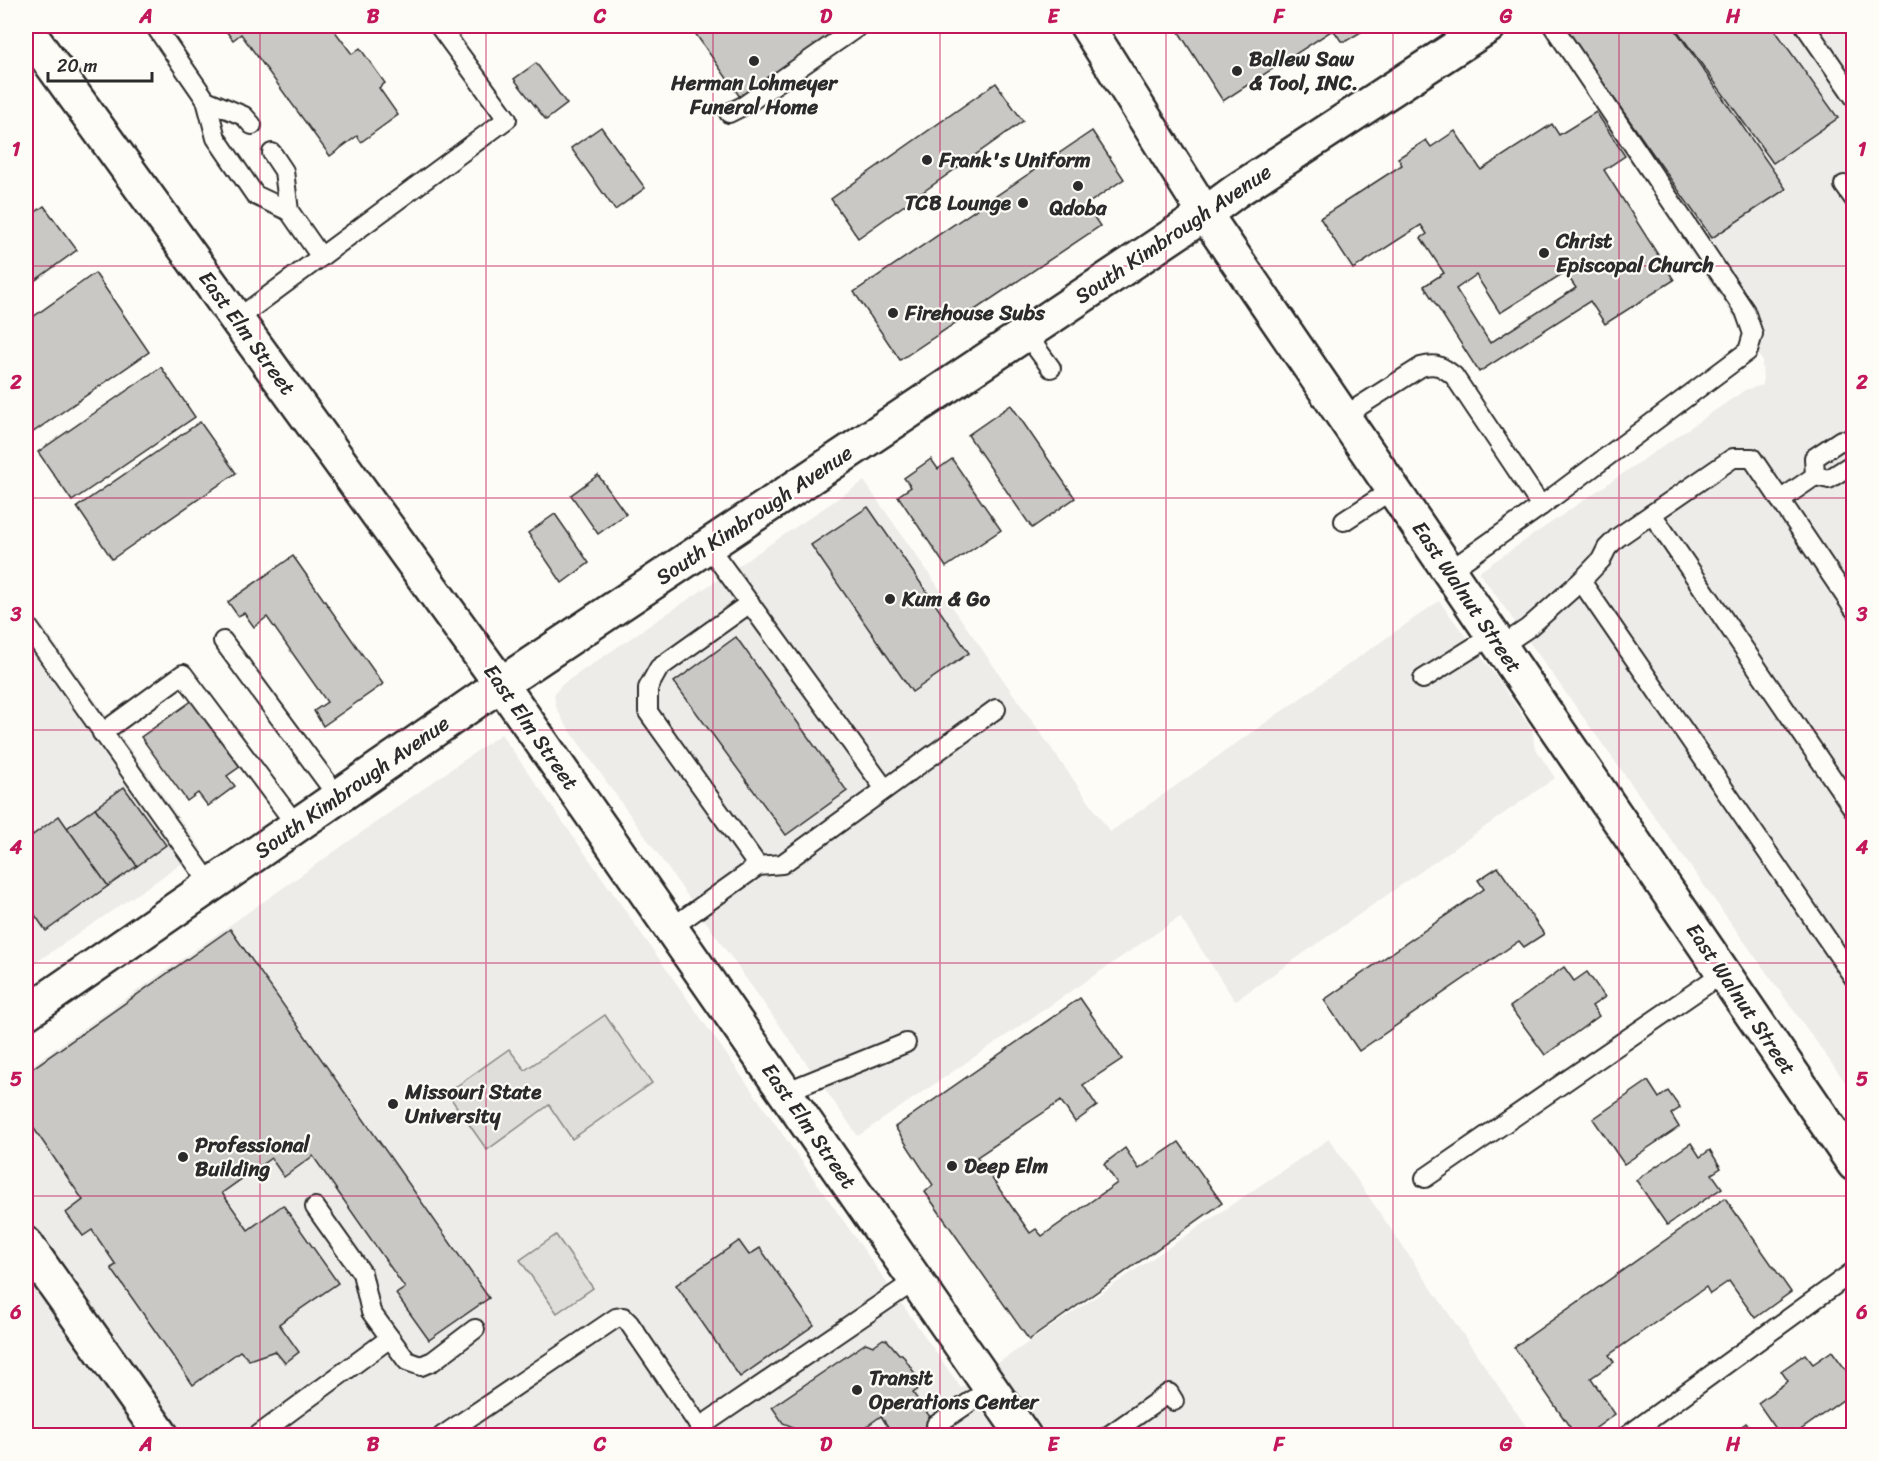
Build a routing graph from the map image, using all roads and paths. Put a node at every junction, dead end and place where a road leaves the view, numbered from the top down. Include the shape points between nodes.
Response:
1 (154, 26) edge
2 (439, 26) edge
3 (859, 26) edge
4 (1087, 26) edge
5 (1489, 26) edge
6 (1552, 26) edge
7 (1805, 26) edge
8 (26, 29) edge
9 (1854, 97) edge
10 (206, 100) junction
11 (729, 113) dead end
12 (252, 125) dead end
13 (272, 153) dead end
14 (289, 211) junction
15 (1205, 214) junction
16 (321, 257) junction
17 (237, 319) junction
18 (1026, 334) junction
19 (1052, 368) dead end
20 (1344, 416) junction
21 (1854, 444) edge
22 (1854, 462) edge
23 (1815, 476) junction
24 (1393, 489) junction
25 (1780, 500) junction
26 (1540, 506) junction
27 (1652, 514) junction
28 (1344, 521) dead end
29 (708, 546) junction
30 (1449, 571) junction
31 (1581, 582) junction
32 (750, 603) junction
33 (1854, 609) edge
34 (26, 624) edge
35 (223, 641) dead end
36 (1497, 641) junction
37 (1423, 680) dead end
38 (501, 684) junction
39 (996, 710) dead end
40 (102, 733) junction
41 (885, 789) junction
42 (338, 797) junction
43 (1854, 810) edge
44 (296, 825) junction
45 (758, 866) junction
46 (211, 885) junction
47 (671, 928) junction
48 (1723, 973) junction
49 (1854, 978) edge
50 (26, 1013) edge
51 (906, 1043) dead end
52 (785, 1092) junction
53 (1854, 1164) edge
54 (1425, 1178) dead end
55 (315, 1207) dead end
56 (26, 1244) edge
57 (1854, 1271) edge
58 (916, 1280) junction
59 (475, 1329) dead end
60 (390, 1338) junction
61 (991, 1388) junction
62 (1174, 1401) dead end
63 (936, 1425) dead end
64 (703, 1431) edge
65 (162, 1436) edge
66 (257, 1436) edge
67 (442, 1436) edge
68 (1024, 1436) edge
69 (1108, 1436) edge
70 (1627, 1436) edge

1 - 10 lane
2 - 16 lane via 507,119
3 - 11 lane
4 - 15 street, East Walnut Street
5 - 15 street, South Kimbrough Avenue
6 - 26 lane via 1745,311 1753,334 1748,351
7 - 9 lane
8 - 17 street, East Elm Street
10 - 12 lane via 244,116
10 - 14 lane via 216,138 255,195
13 - 14 lane via 284,171
14 - 16 lane
15 - 18 street, South Kimbrough Avenue
15 - 20 street, East Walnut Street
16 - 17 lane
17 - 38 street, East Elm Street
18 - 19 lane
18 - 29 street, South Kimbrough Avenue
20 - 24 street, East Walnut Street
20 - 26 lane via 1421,367 1441,366 1454,376
21 - 23 lane via 1841,440 1814,458
22 - 23 lane via 1829,479
23 - 25 lane
24 - 28 lane
24 - 30 street, East Walnut Street
25 - 27 lane via 1752,459 1733,458
25 - 33 lane
26 - 30 lane
27 - 31 lane via 1617,538
27 - 43 lane
29 - 32 lane
29 - 38 street, South Kimbrough Avenue
30 - 36 street, East Walnut Street
31 - 36 lane via 1528,628
31 - 49 lane
32 - 41 lane
32 - 45 lane via 659,668 648,688 648,712
34 - 40 lane
35 - 42 lane
36 - 37 lane
36 - 48 street, East Walnut Street
38 - 42 street, South Kimbrough Avenue
38 - 47 street, East Elm Street
39 - 41 lane
40 - 44 lane via 183,674
40 - 46 lane
41 - 45 lane via 782,864
42 - 44 street, South Kimbrough Avenue
44 - 46 street, South Kimbrough Avenue
45 - 47 lane
46 - 50 street, South Kimbrough Avenue
47 - 52 street, East Elm Street
48 - 53 street, East Walnut Street
48 - 54 lane
51 - 52 lane
52 - 58 street, East Elm Street
55 - 60 lane via 362,1273 370,1312
56 - 65 street
57 - 70 lane
58 - 61 street, East Elm Street
58 - 64 lane
59 - 60 lane via 421,1366 407,1361
60 - 66 lane
61 - 63 lane
61 - 68 street, East Elm Street
62 - 69 lane via 1169,1393
64 - 67 lane via 623,1317 616,1318

